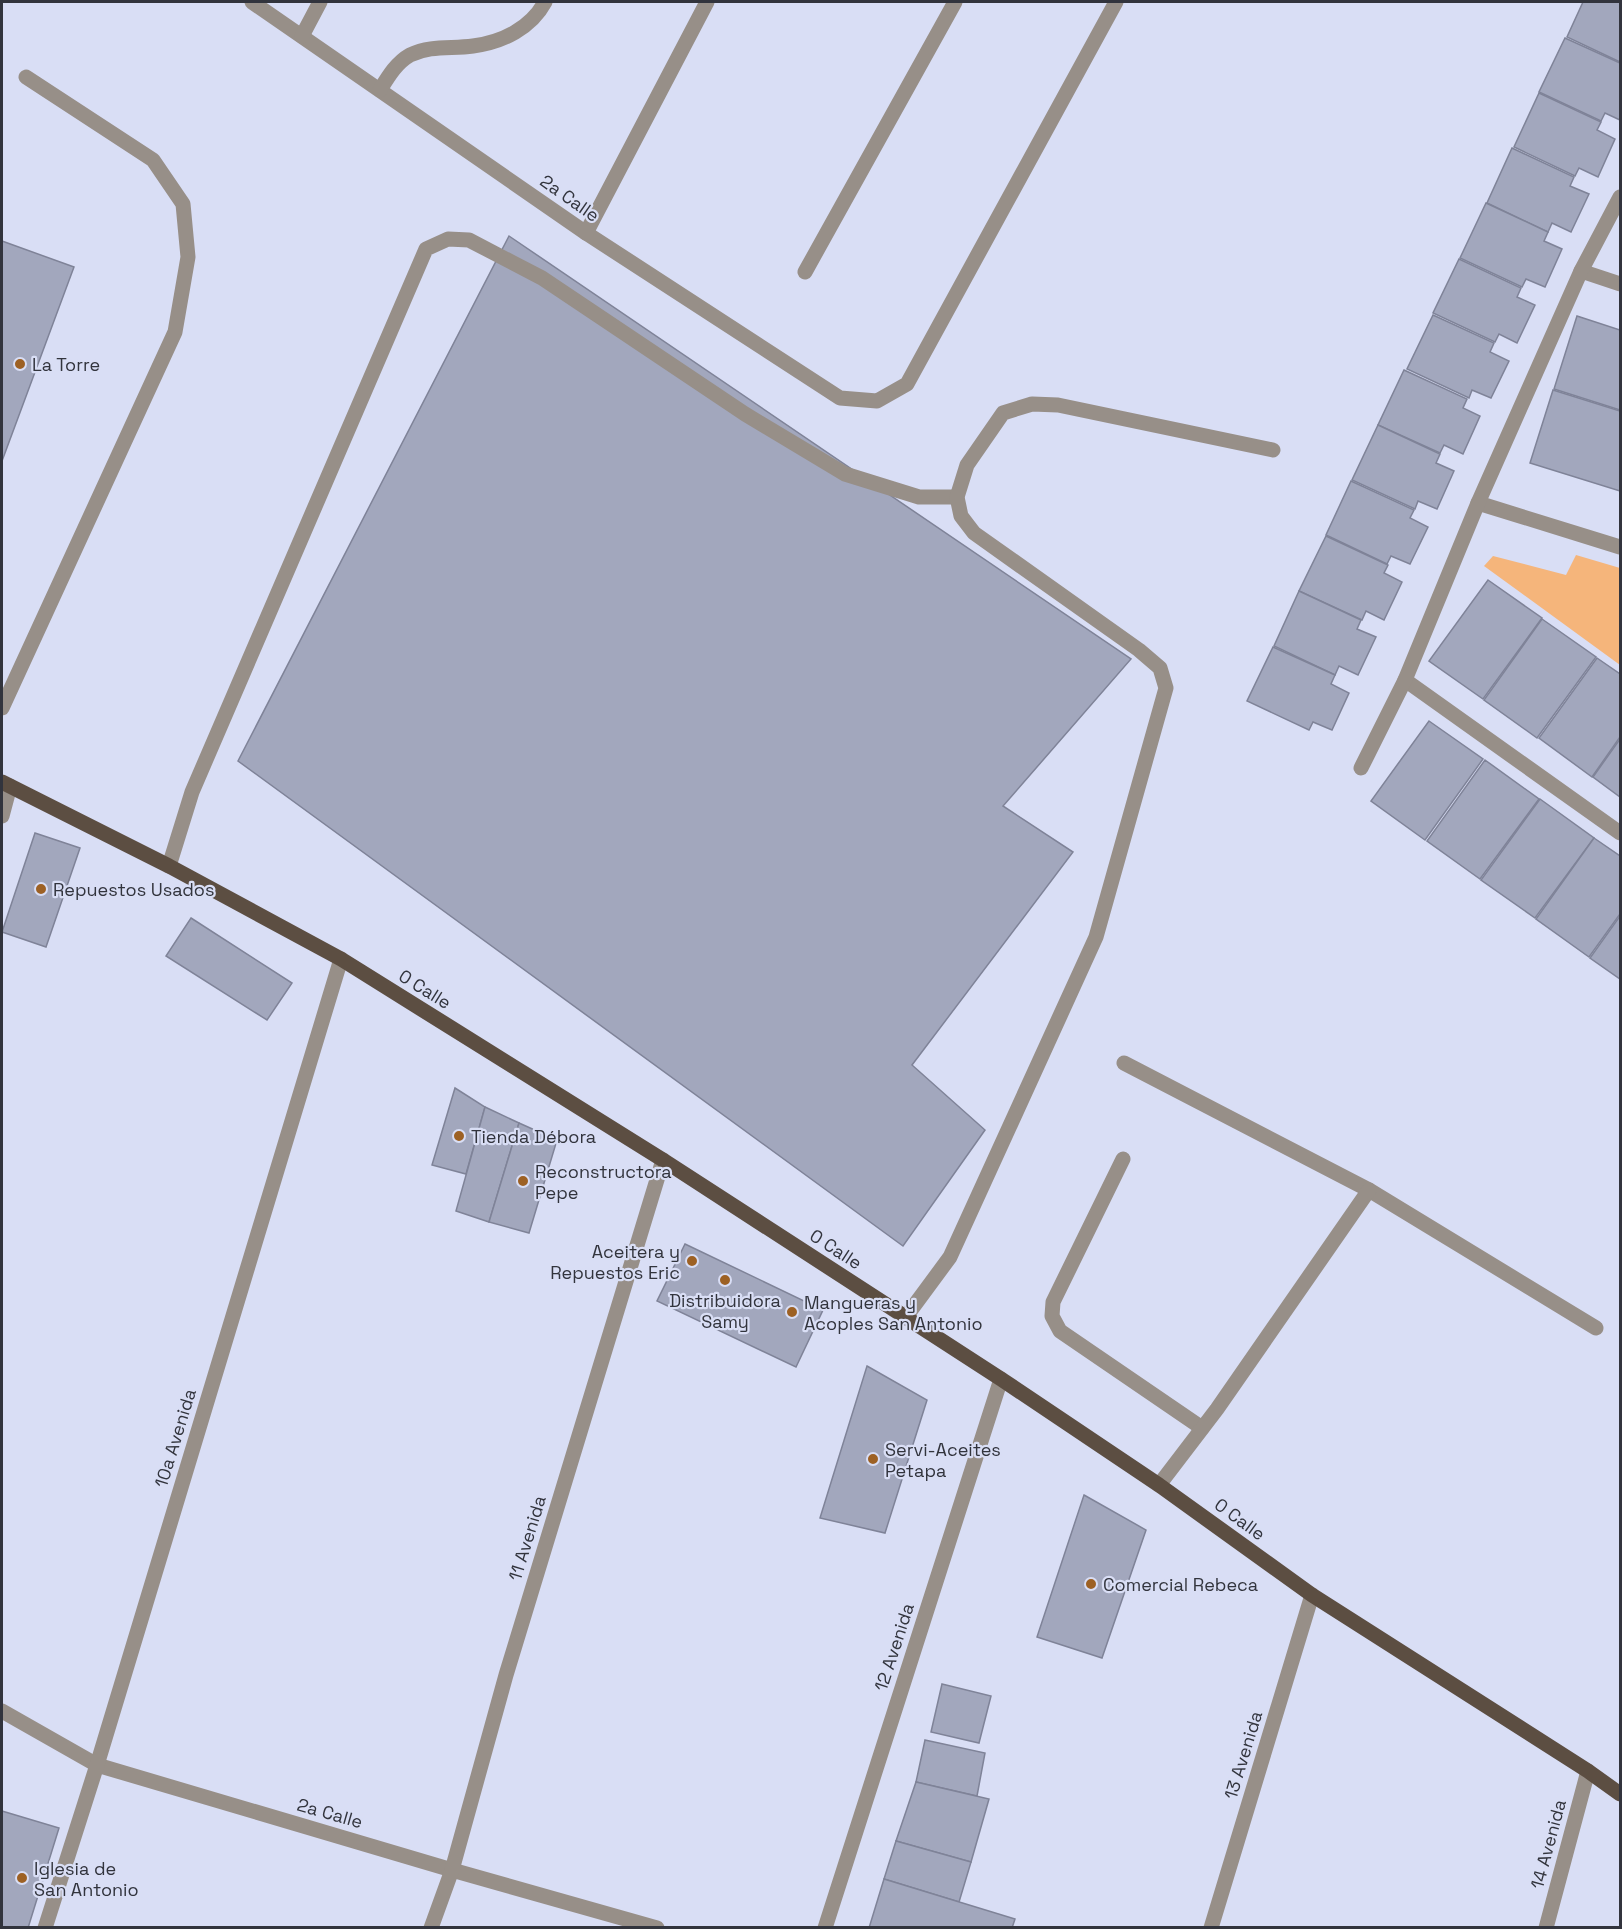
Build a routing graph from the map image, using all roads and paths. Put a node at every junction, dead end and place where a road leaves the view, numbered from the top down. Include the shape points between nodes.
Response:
1 (252, 2) edge
2 (320, 2) edge
3 (545, 2) edge
4 (707, 2) edge
5 (955, 2) edge
6 (1116, 2) edge
7 (302, 36) junction
8 (26, 77) dead end
9 (380, 90) junction
10 (1620, 197) edge
11 (586, 233) junction
12 (1581, 271) junction
13 (805, 272) dead end
14 (1620, 284) edge
15 (1272, 450) dead end
16 (957, 497) junction
17 (1478, 502) junction
18 (1620, 547) edge
19 (1405, 680) junction
20 (2, 708) edge
21 (1361, 768) dead end
22 (6, 784) edge
23 (2, 816) edge
24 (1620, 833) edge
25 (169, 866) junction
26 (341, 959) junction
27 (1124, 1063) dead end
28 (1123, 1159) dead end
29 (663, 1160) junction
30 (1369, 1190) junction
31 (905, 1317) junction
32 (1596, 1328) dead end
33 (1001, 1379) junction
34 (1202, 1428) junction
35 (1159, 1485) junction
36 (1312, 1595) junction
37 (2, 1711) edge
38 (97, 1765) junction
39 (1588, 1771) junction
40 (1620, 1794) edge
41 (452, 1870) junction
42 (45, 1928) edge
43 (431, 1928) edge
44 (657, 1928) edge
45 (825, 1928) edge
46 (1211, 1928) edge
47 (1546, 1928) edge

1 - 7 street, 2a Calle
2 - 7 street
3 - 9 street via 538,15 511,36 474,46 431,48 409,56 396,65
4 - 11 street
5 - 13 street
6 - 11 street, 2a Calle via 907,384 877,401 840,398
7 - 9 street, 2a Calle
8 - 20 street via 153,160 183,204 188,257 175,332
9 - 11 street, 2a Calle
10 - 12 street
12 - 14 street
12 - 17 street
15 - 16 street via 1058,405 1032,404 1003,413 967,465
16 - 25 street via 919,497 844,474 745,414 542,278 469,240 448,239 426,249 192,792
16 - 31 street via 961,516 974,533 1139,650 1160,668 1166,688 1096,937 950,1257
17 - 18 street
17 - 19 street
19 - 21 street
19 - 24 street
22 - 23 street
22 - 25 main road, 0 Calle
25 - 26 main road, 0 Calle
26 - 29 main road, 0 Calle
26 - 38 street, 10a Avenida
27 - 30 street
28 - 34 street via 1053,1302 1052,1316 1060,1330
29 - 31 main road, 0 Calle
29 - 41 street, 11 Avenida via 506,1675
30 - 32 street
30 - 34 street
31 - 33 main road, 0 Calle
33 - 35 main road, 0 Calle
33 - 45 street, 12 Avenida
34 - 35 street
35 - 36 main road, 0 Calle
36 - 39 main road, 0 Calle
36 - 46 street, 13 Avenida
37 - 38 street, 2a Calle
38 - 41 street, 2a Calle
38 - 42 street, 10a Avenida
39 - 40 main road, 0 Calle
39 - 47 street, 14 Avenida
41 - 43 street, 11 Avenida
41 - 44 street, 2a Calle

